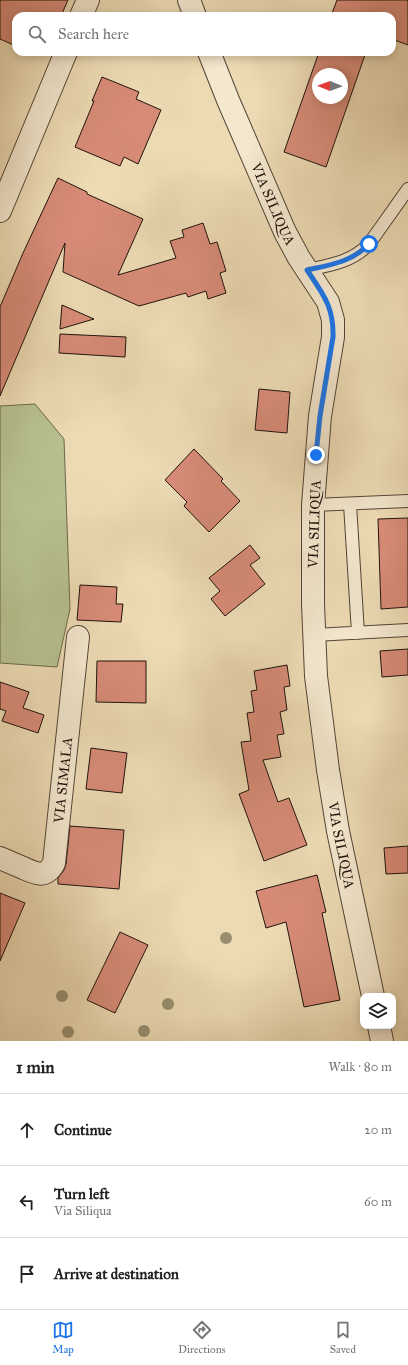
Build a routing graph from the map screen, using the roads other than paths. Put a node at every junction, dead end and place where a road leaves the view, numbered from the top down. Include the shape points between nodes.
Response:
1 (88, 0) edge
2 (189, 0) edge
3 (83, 12) edge
4 (194, 12) edge
5 (64, 56) edge
6 (211, 56) edge
7 (408, 189) edge
8 (0, 210) edge
9 (307, 270) junction
10 (408, 501) edge
11 (350, 504) junction
12 (313, 505) junction
13 (408, 630) edge
14 (358, 633) junction
15 (314, 635) junction
16 (78, 636) dead end
17 (0, 858) edge
18 (372, 993) edge
19 (380, 1029) edge
20 (382, 1041) edge

1 - 3 street
2 - 4 street
5 - 8 street
6 - 9 street, VIA SILIQUA via 285,232
7 - 9 lane via 363,251 348,260
9 - 12 street, VIA SILIQUA via 328,302 334,328 320,416
10 - 11 lane
11 - 12 lane
11 - 14 lane
12 - 15 street, VIA SILIQUA
13 - 14 lane
14 - 15 lane
15 - 18 street, VIA SILIQUA via 316,676 328,770 338,831
16 - 17 street, VIA SIMALA via 54,863 48,871 40,874
19 - 20 street

